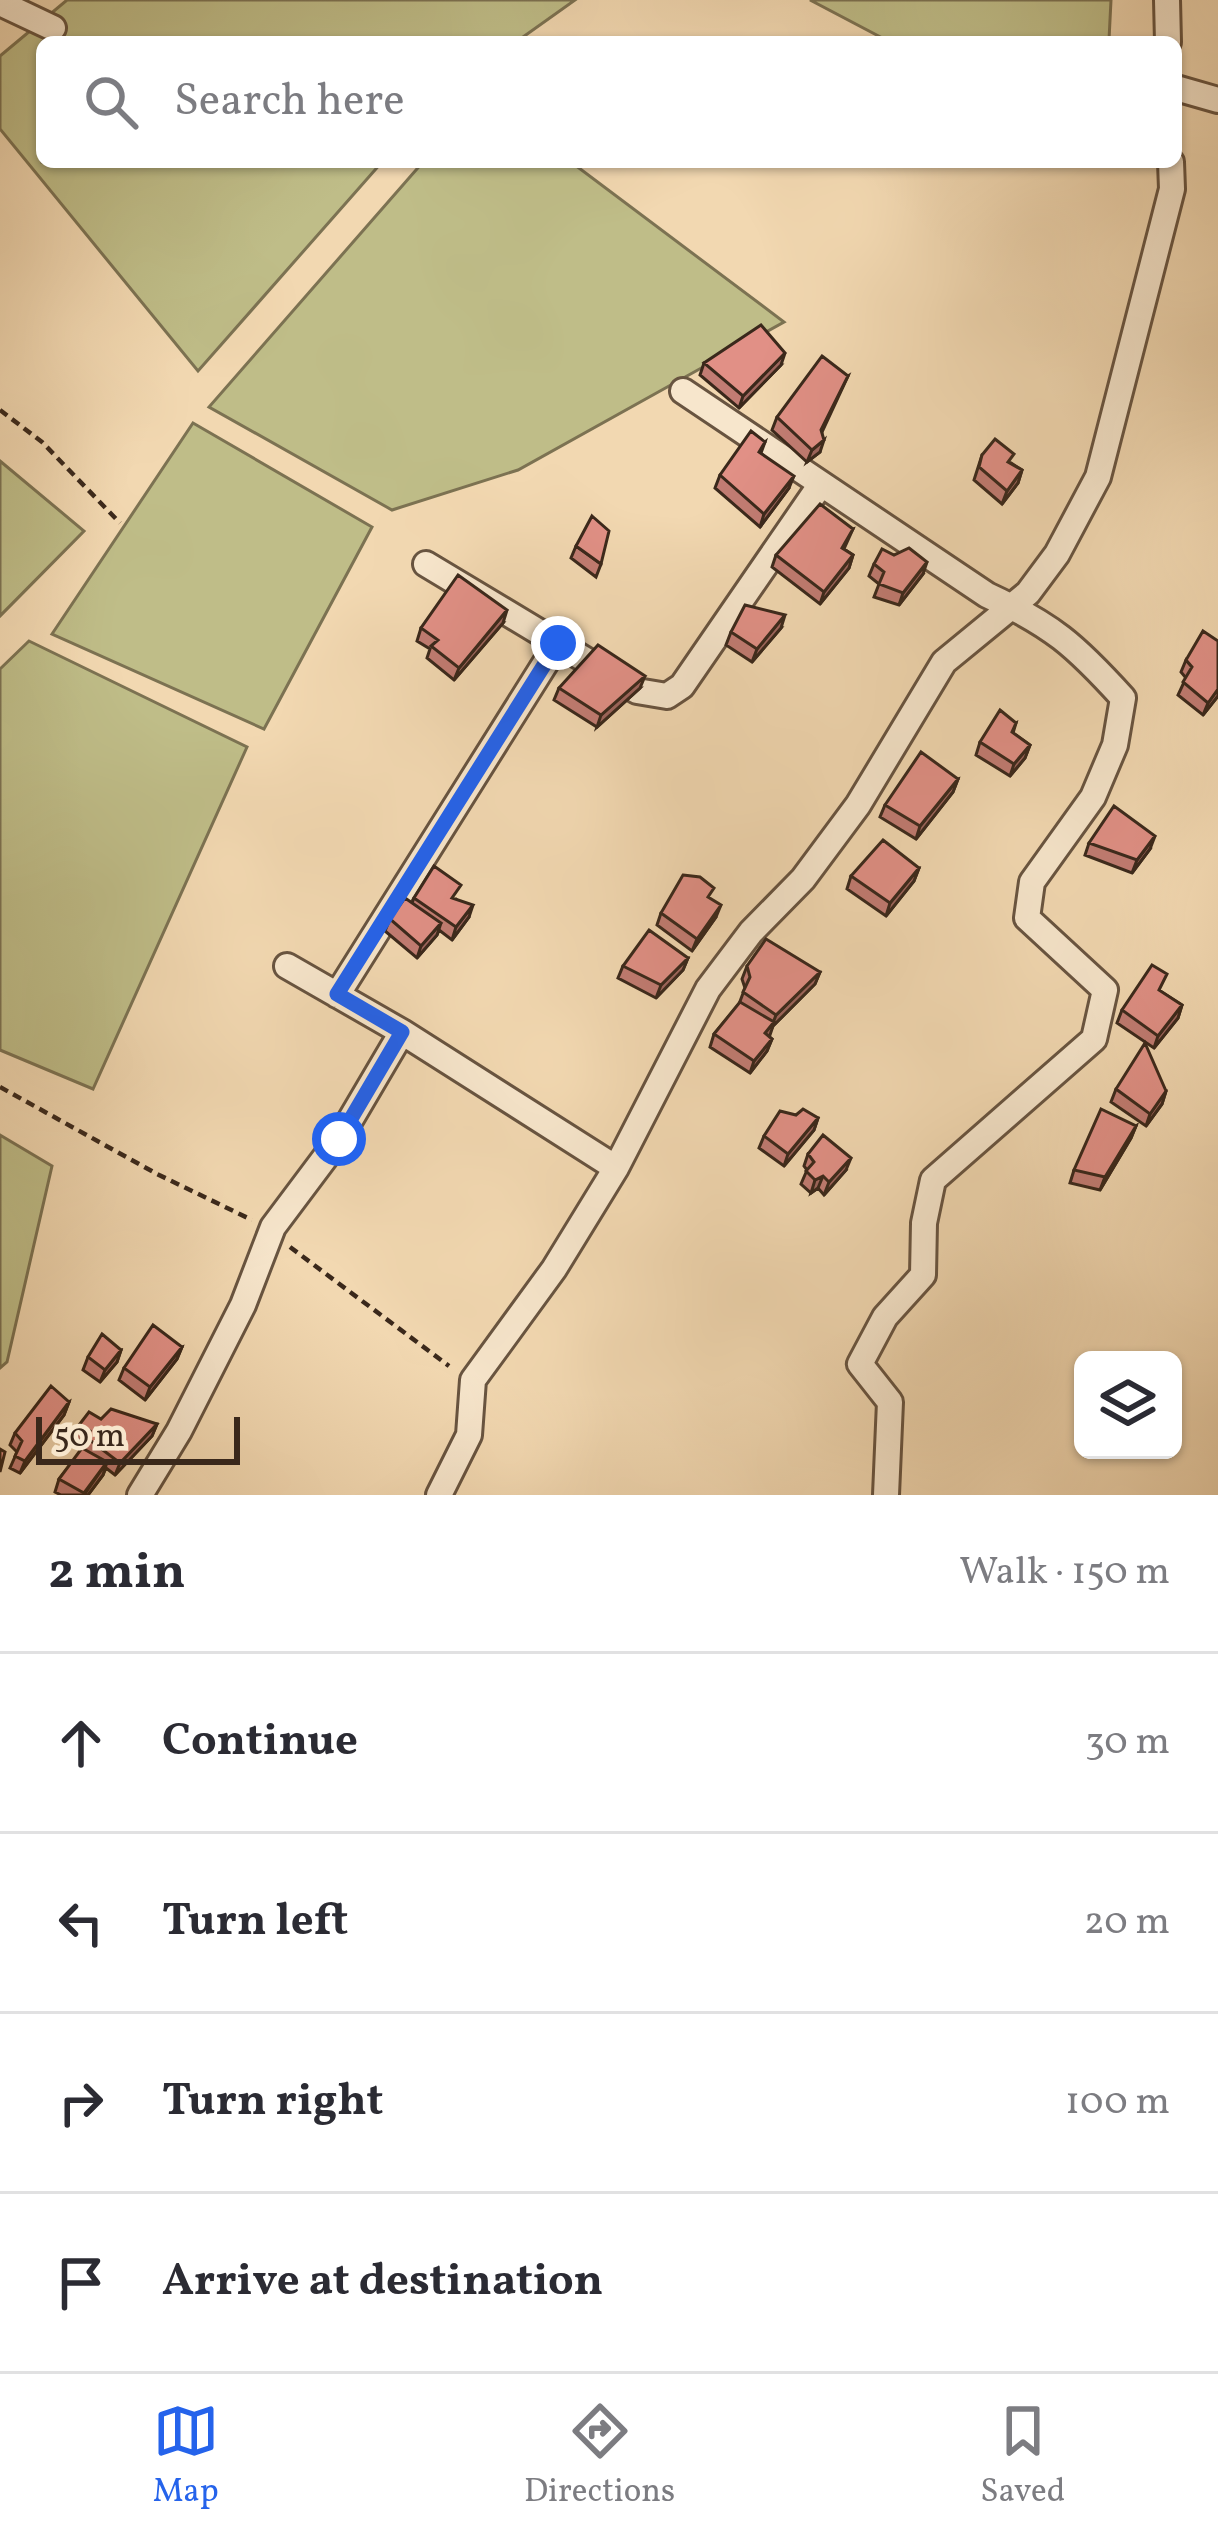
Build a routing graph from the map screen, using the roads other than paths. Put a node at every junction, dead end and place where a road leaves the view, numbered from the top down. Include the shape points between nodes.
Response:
1 (1167, 0) edge
2 (0, 3) edge
3 (53, 28) dead end
4 (1168, 36) edge
5 (1182, 90) edge
6 (1218, 100) edge
7 (1171, 168) edge
8 (683, 391) dead end
9 (821, 484) junction
10 (427, 564) dead end
11 (1013, 607) junction
12 (558, 643) junction
13 (287, 967) dead end
14 (337, 994) junction
15 (402, 1032) junction
16 (616, 1168) junction
17 (140, 1495) edge
18 (440, 1495) edge
19 (886, 1495) edge

1 - 4 street
2 - 3 street
5 - 6 street
7 - 11 street via 1098,477 1057,554
8 - 9 street
9 - 11 street
9 - 12 street via 682,686 667,696 637,691
10 - 12 street
11 - 16 street via 944,662 859,805 708,989
11 - 19 street via 1083,653 1123,698 1108,763 1032,882 1027,918 1105,990 1094,1039 933,1180 923,1275 884,1317 860,1364 890,1402
12 - 14 street
13 - 14 street
14 - 15 street
15 - 16 street
15 - 17 street via 271,1233 243,1305
16 - 18 street via 472,1384 469,1435

